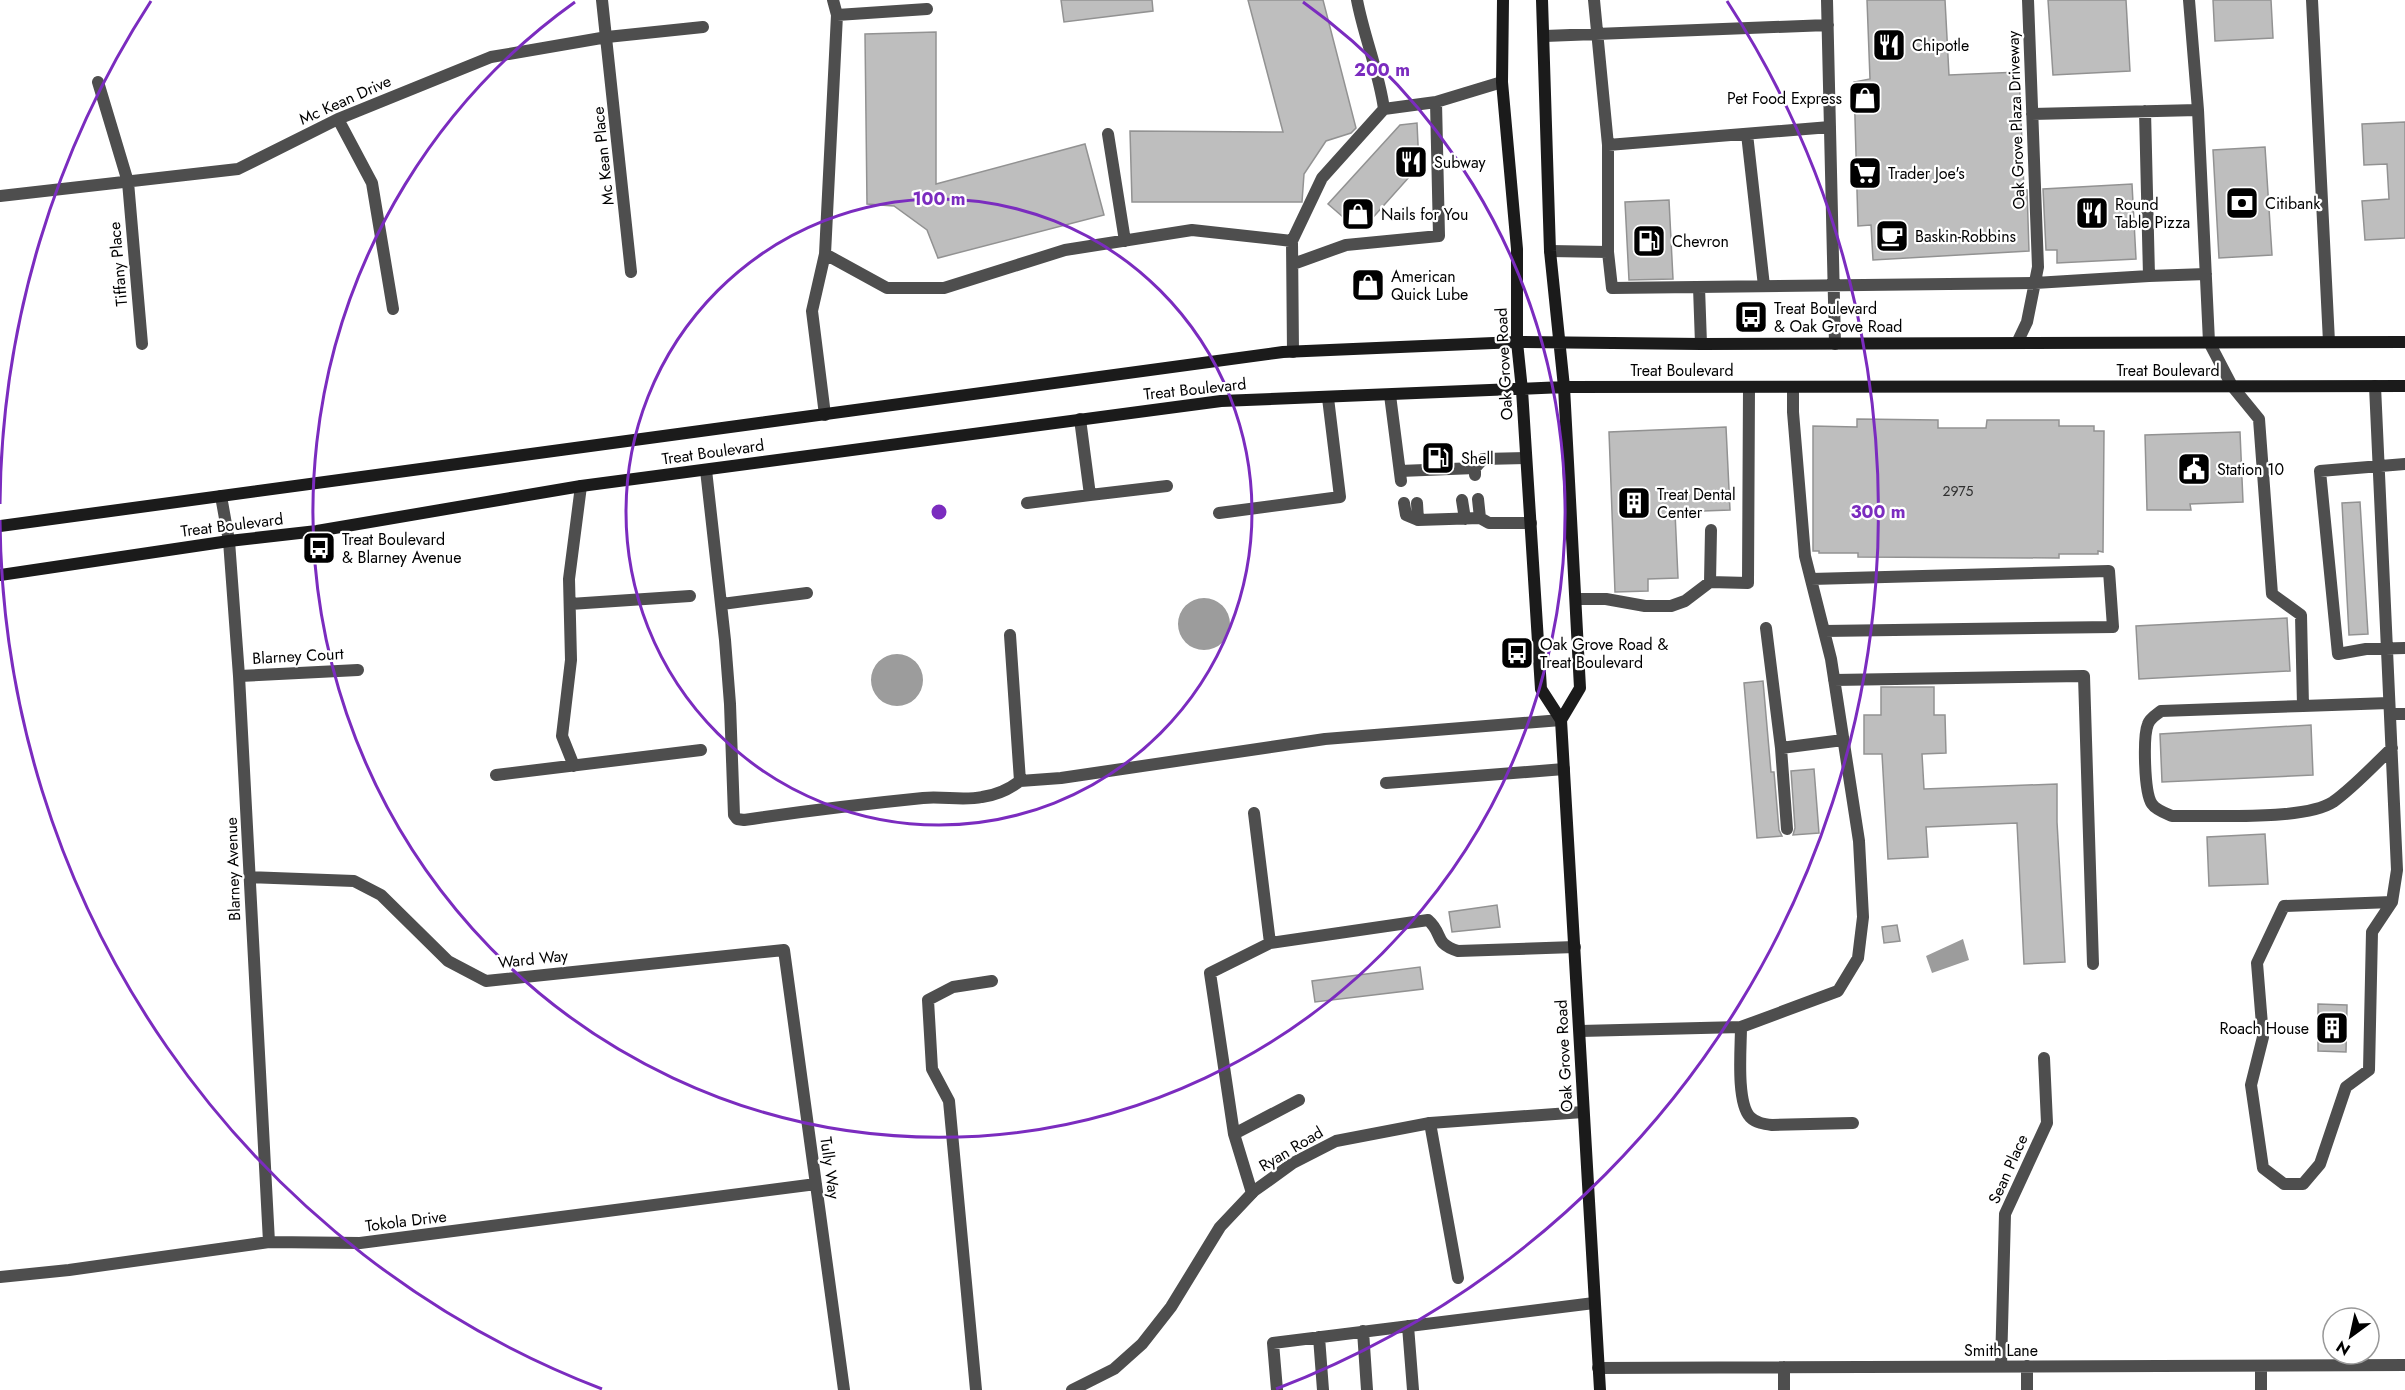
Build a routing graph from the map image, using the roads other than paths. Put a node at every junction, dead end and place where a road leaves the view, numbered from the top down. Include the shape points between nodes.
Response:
1 (602, 0) edge
2 (833, 0) edge
3 (1357, 0) edge
4 (1503, 0) edge
5 (1542, 0) edge
6 (1594, 0) edge
7 (1827, 0) edge
8 (2028, 0) edge
9 (2189, 0) edge
10 (2312, 0) edge
11 (927, 9) dead end
12 (837, 15) junction
13 (1828, 25) junction
14 (703, 27) dead end
15 (1597, 35) junction
16 (1545, 36) junction
17 (607, 37) junction
18 (98, 82) dead end
19 (1502, 82) junction
20 (1436, 102) junction
21 (1384, 109) junction
22 (2198, 110) junction
23 (2145, 111) junction
24 (2032, 114) junction
25 (338, 119) junction
26 (1830, 127) junction
27 (1108, 134) dead end
28 (1747, 134) junction
29 (1608, 145) junction
30 (128, 182) junction
31 (0, 196) edge
32 (1125, 241) junction
33 (1292, 241) junction
34 (1550, 251) junction
35 (1608, 252) junction
36 (825, 254) junction
37 (1293, 264) junction
38 (631, 272) dead end
39 (2206, 274) junction
40 (2150, 276) junction
41 (2035, 283) junction
42 (1833, 285) junction
43 (1764, 286) junction
44 (1700, 287) junction
45 (393, 309) dead end
46 (1517, 342) junction
47 (2209, 342) junction
48 (2329, 342) junction
49 (2405, 342) edge
50 (1558, 343) junction
51 (2017, 343) junction
52 (142, 344) dead end
53 (1701, 344) junction
54 (1835, 344) junction
55 (1293, 352) junction
56 (2232, 386) junction
57 (2375, 386) junction
58 (2405, 386) edge
59 (1564, 387) junction
60 (1749, 387) junction
61 (1793, 387) junction
62 (1522, 390) junction
63 (1390, 395) junction
64 (1328, 398) junction
65 (825, 415) junction
66 (1080, 419) junction
67 (1526, 458) junction
68 (2405, 464) edge
69 (2379, 466) junction
70 (706, 470) junction
71 (581, 486) junction
72 (1167, 486) dead end
73 (1090, 495) junction
74 (221, 496) junction
75 (1478, 499) dead end
76 (1462, 500) dead end
77 (1027, 503) dead end
78 (1410, 503) dead end
79 (1219, 513) dead end
80 (1480, 518) junction
81 (1465, 519) junction
82 (1531, 523) junction
83 (0, 526) edge
84 (1711, 530) dead end
85 (229, 541) junction
86 (0, 575) edge
87 (1811, 579) junction
88 (1710, 582) junction
89 (807, 594) dead end
90 (690, 596) dead end
91 (1576, 598) junction
92 (570, 604) junction
93 (722, 604) junction
94 (1766, 628) dead end
95 (1824, 631) junction
96 (1010, 636) dead end
97 (2405, 648) edge
98 (2387, 649) junction
99 (358, 670) dead end
100 (239, 676) junction
101 (1834, 680) junction
102 (2303, 706) junction
103 (2390, 709) junction
104 (2405, 714) edge
105 (1561, 720) junction
106 (1843, 740) junction
107 (1781, 748) junction
108 (2392, 748) junction
109 (700, 750) dead end
110 (574, 766) junction
111 (1564, 769) junction
112 (496, 775) dead end
113 (1020, 781) junction
114 (1386, 783) dead end
115 (1254, 813) dead end
116 (1787, 829) dead end
117 (2401, 870) edge
118 (249, 877) junction
119 (2391, 902) junction
120 (1270, 943) junction
121 (1575, 947) junction
122 (784, 950) joint
123 (2093, 964) dead end
124 (992, 981) dead end
125 (1741, 1027) junction
126 (1580, 1031) junction
127 (2044, 1058) dead end
128 (1299, 1100) dead end
129 (1583, 1112) junction
130 (1430, 1123) junction
131 (1853, 1123) dead end
132 (1234, 1134) junction
133 (816, 1184) junction
134 (1252, 1193) junction
135 (269, 1242) junction
136 (0, 1277) edge
137 (1458, 1278) dead end
138 (1594, 1303) junction
139 (1408, 1326) junction
140 (1363, 1331) junction
141 (1319, 1337) junction
142 (2405, 1365) edge
143 (2001, 1366) junction
144 (2027, 1366) junction
145 (2261, 1366) junction
146 (1784, 1367) junction
147 (1598, 1368) junction
148 (844, 1390) edge
149 (976, 1390) edge
150 (1072, 1390) edge
151 (1277, 1390) edge
152 (1323, 1390) edge
153 (1367, 1390) edge
154 (1413, 1390) edge
155 (1600, 1390) edge
156 (1784, 1390) edge
157 (2027, 1390) edge
158 (2261, 1390) edge

1 - 17 street, Mc Kean Place
2 - 12 street
3 - 21 street
4 - 19 main road, Oak Grove Road
5 - 16 main road
6 - 15 street
7 - 13 street
8 - 24 street, Oak Grove Plaza Driveway
9 - 22 street
10 - 48 street
11 - 12 street
12 - 36 street
13 - 15 street
13 - 26 street
14 - 17 street, Mc Kean Drive
15 - 16 street
15 - 29 street
16 - 34 main road
17 - 25 street, Mc Kean Drive via 491,57
17 - 38 street, Mc Kean Place
18 - 30 street, Tiffany Place
19 - 20 street
19 - 46 main road, Oak Grove Road via 1517,249
20 - 21 street
20 - 37 street via 1439,236 1346,245
21 - 33 street via 1322,178
22 - 23 street
22 - 39 street
23 - 24 street
23 - 40 street
24 - 41 street, Oak Grove Plaza Driveway via 2038,267
25 - 30 street, Mc Kean Drive via 238,169
25 - 45 street via 372,183
26 - 28 street
26 - 42 street
27 - 32 street
28 - 29 street
28 - 43 street
29 - 35 street
30 - 31 street, Mc Kean Drive
30 - 52 street, Tiffany Place
32 - 33 street via 1192,230
32 - 36 street via 1065,250 944,288 887,288
33 - 37 street
34 - 35 street
34 - 50 main road
35 - 44 street via 1612,288
36 - 65 street via 812,310
37 - 55 street
39 - 40 street
39 - 47 street
40 - 41 street
41 - 42 street
41 - 51 street, Oak Grove Plaza Driveway via 2027,322
42 - 43 street
42 - 54 street
43 - 44 street
44 - 53 street
46 - 50 main road, Treat Boulevard
46 - 55 main road, Treat Boulevard
46 - 62 main road, Oak Grove Road
47 - 48 main road, Treat Boulevard
47 - 51 main road, Treat Boulevard
47 - 56 street
48 - 49 main road, Treat Boulevard
50 - 53 main road, Treat Boulevard
50 - 59 main road
51 - 54 main road, Treat Boulevard
53 - 54 main road, Treat Boulevard
55 - 65 main road, Treat Boulevard
56 - 57 main road, Treat Boulevard
56 - 61 main road, Treat Boulevard
56 - 102 street via 2259,420 2272,594 2301,615
57 - 58 main road, Treat Boulevard
57 - 69 street
59 - 60 main road, Treat Boulevard
59 - 62 main road, Treat Boulevard
59 - 91 main road
60 - 61 main road, Treat Boulevard
60 - 88 street via 1748,583
61 - 87 street via 1805,556
62 - 63 main road, Treat Boulevard
62 - 67 main road, Oak Grove Road
63 - 64 main road, Treat Boulevard
63 - 67 street via 1400,476 1475,472 1483,459
64 - 66 main road, Treat Boulevard via 1221,401
64 - 79 street via 1340,497
65 - 74 main road, Treat Boulevard
66 - 70 main road, Treat Boulevard
66 - 73 street
67 - 82 main road, Oak Grove Road
68 - 69 street
69 - 98 street
69 - 98 street via 2320,471 2338,654
70 - 71 main road, Treat Boulevard
70 - 93 street
71 - 85 main road, Treat Boulevard via 317,531
71 - 92 street via 569,579
72 - 73 street
73 - 77 street
74 - 83 main road, Treat Boulevard
74 - 85 street, Blarney Avenue
75 - 80 street
76 - 81 street
78 - 81 street via 1406,515 1418,520
80 - 81 street
80 - 82 street via 1489,523
82 - 105 main road, Oak Grove Road via 1541,689
84 - 88 street
85 - 86 main road, Treat Boulevard
85 - 100 street, Blarney Avenue
87 - 95 street
87 - 95 street via 2109,571 2113,627
88 - 91 street via 1685,601 1671,606
89 - 93 street
90 - 92 street
91 - 105 main road via 1580,688
92 - 110 street via 570,660 562,736
93 - 113 street via 737,819 934,797 981,798 1002,793
94 - 107 street
95 - 101 street
96 - 113 street
97 - 98 street
98 - 103 street
99 - 100 street, Blarney Court
100 - 118 street, Blarney Avenue
101 - 106 street
101 - 123 street via 2084,676
102 - 103 street
102 - 108 street via 2161,711 2149,720 2146,730 2146,789 2151,803 2172,816 2295,814 2318,809 2332,802
103 - 104 street
103 - 108 street
105 - 111 main road, Oak Grove Road
105 - 113 street via 1325,739
106 - 107 street
106 - 125 street via 1859,841 1863,917 1858,958 1838,991
107 - 116 street
108 - 117 street
109 - 110 street
110 - 112 street
111 - 114 street
111 - 121 main road, Oak Grove Road
115 - 120 street
117 - 119 street
118 - 122 street, Ward Way via 354,881 381,895 448,961 486,981
118 - 135 street, Blarney Avenue
119 - 119 street via 2372,932 2369,1071 2346,1087 2320,1164 2303,1184 2284,1184 2263,1168 2251,1085 2263,1037 2257,963 2284,906
120 - 121 street via 1428,920 1445,947 1458,951
120 - 132 street via 1210,973
121 - 126 main road, Oak Grove Road
122 - 133 street, Tully Way
124 - 149 street via 953,987 928,1000 933,1069 949,1101
125 - 126 street
125 - 131 street via 1742,1086 1749,1116 1772,1125
126 - 129 main road, Oak Grove Road
127 - 143 street, Sean Place via 2047,1123 2005,1214
128 - 132 street
129 - 130 street, Ryan Road
129 - 138 main road, Oak Grove Road
130 - 134 street, Ryan Road via 1336,1141 1293,1163
130 - 137 street
132 - 134 street
133 - 135 street, Tokola Drive via 360,1243
133 - 148 street, Tully Way
134 - 150 street, Ryan Road via 1220,1227 1171,1307 1142,1344 1114,1369
135 - 136 street, Tokola Drive
138 - 139 street
138 - 147 main road, Oak Grove Road
139 - 140 street
139 - 154 street
140 - 141 street
140 - 153 street
141 - 151 street via 1273,1343
141 - 152 street
142 - 145 street, Smith Lane
143 - 144 street, Smith Lane
143 - 146 street, Smith Lane
144 - 145 street, Smith Lane
144 - 157 street
145 - 158 street
146 - 147 street, Smith Lane
146 - 156 street
147 - 155 main road, Oak Grove Road

